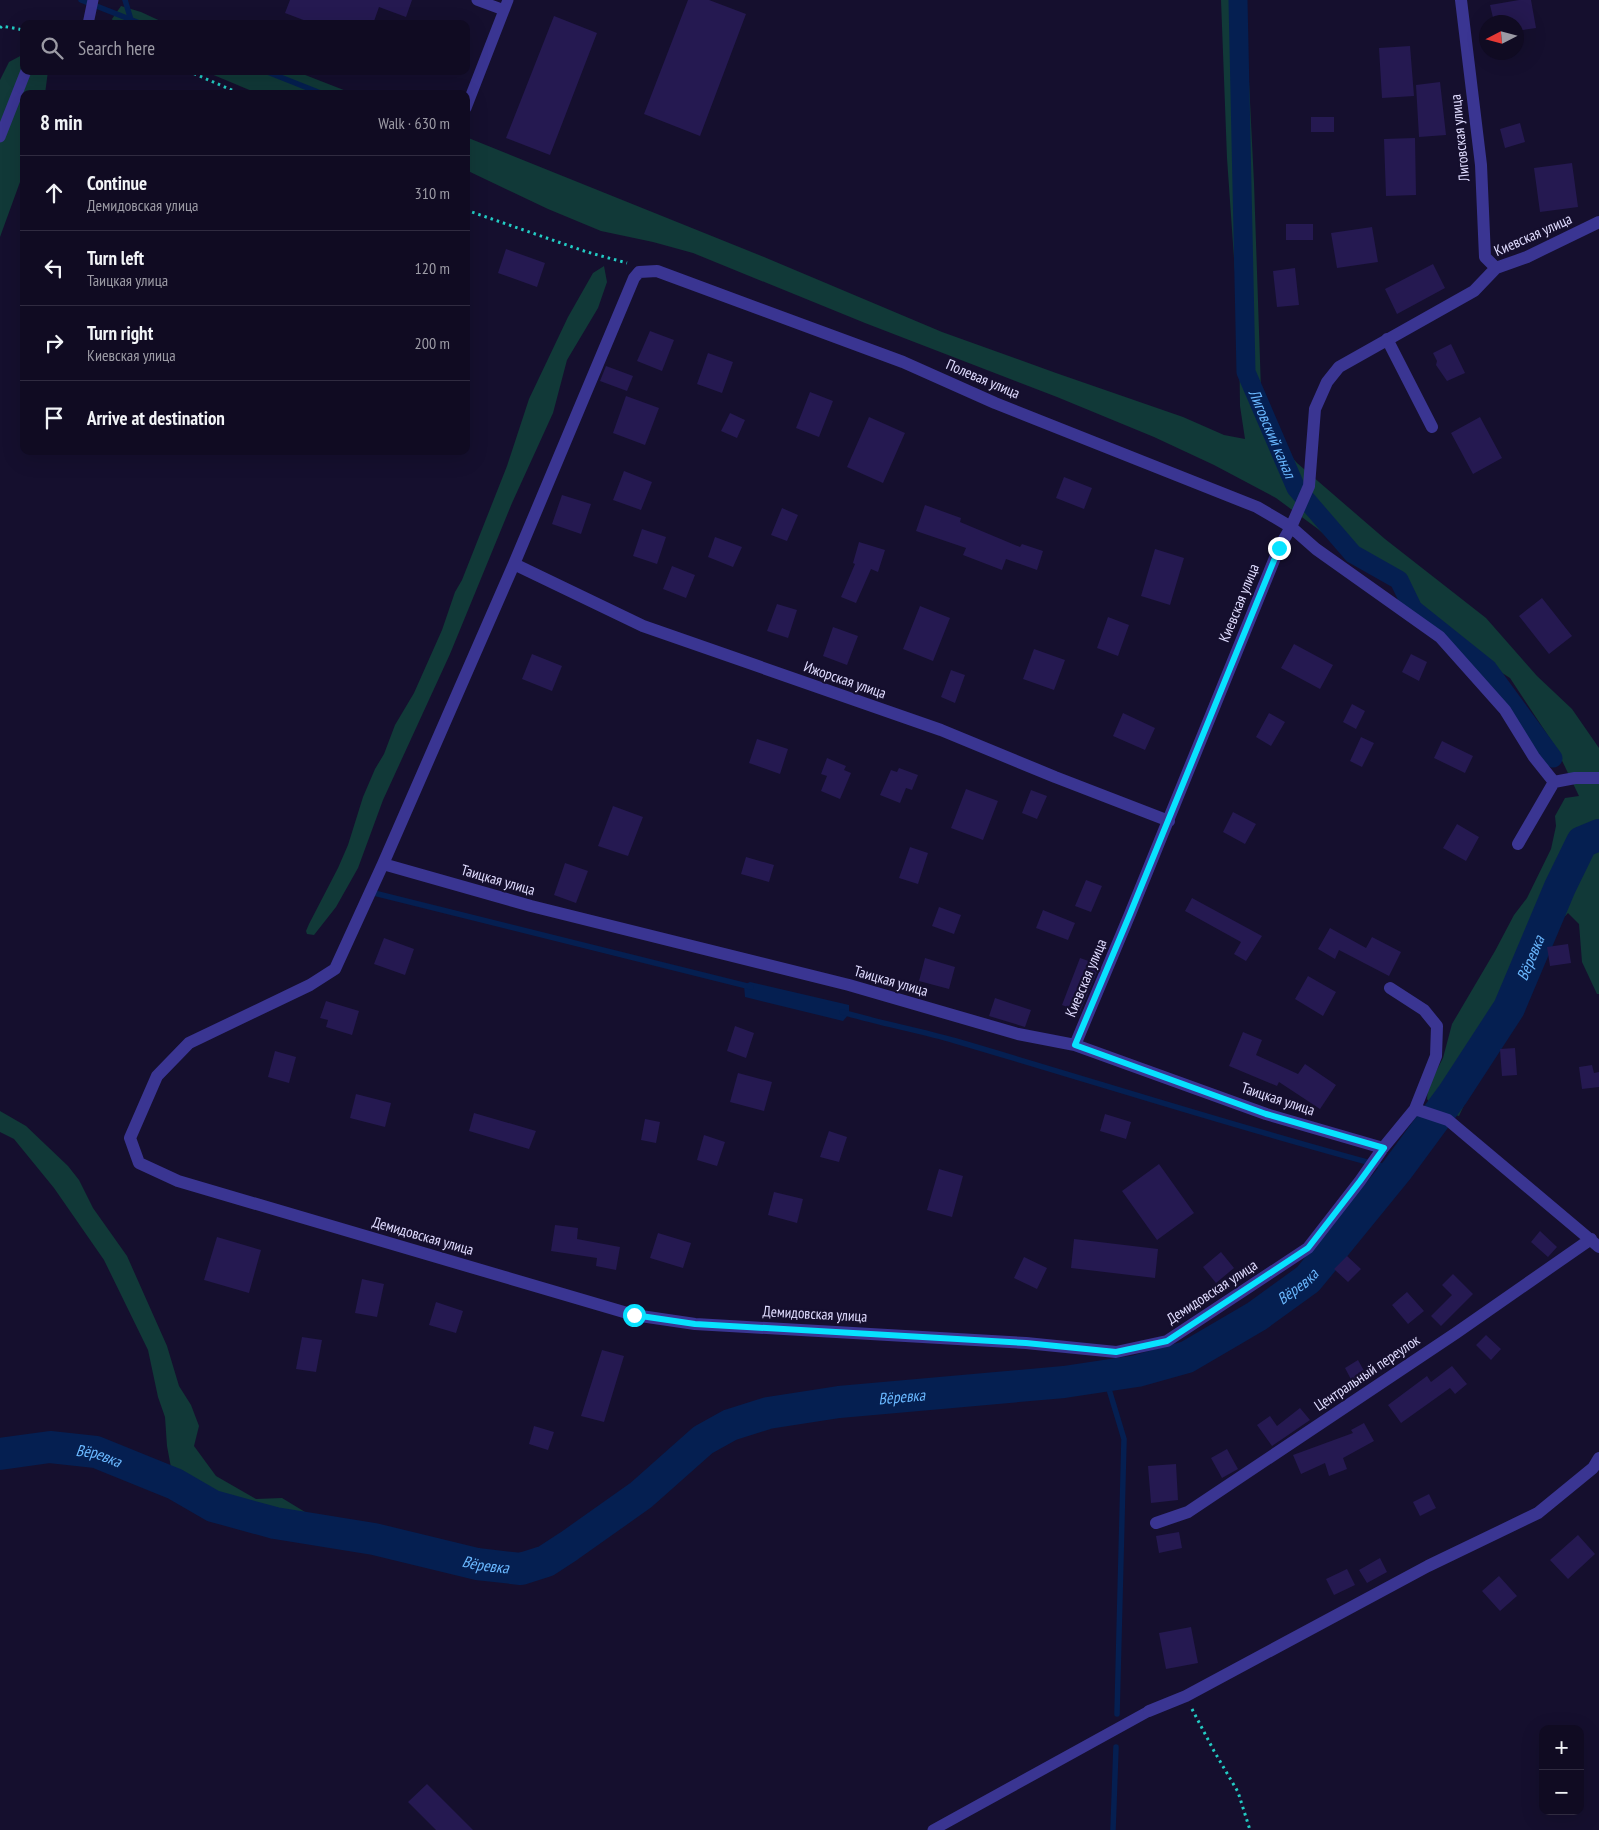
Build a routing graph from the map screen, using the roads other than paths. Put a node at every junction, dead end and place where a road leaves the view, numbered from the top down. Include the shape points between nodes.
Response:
1 (93, 0) edge
2 (476, 0) edge
3 (1461, 0) edge
4 (506, 5) edge
5 (89, 20) edge
6 (24, 75) edge
7 (470, 98) edge
8 (0, 137) edge
9 (1599, 222) edge
10 (1496, 268) junction
11 (1388, 339) junction
12 (1432, 427) dead end
13 (1291, 527) junction
14 (514, 564) junction
15 (1599, 778) edge
16 (1554, 782) junction
17 (1169, 821) junction
18 (1518, 844) dead end
19 (383, 864) junction
20 (1390, 988) dead end
21 (1075, 1045) junction
22 (1415, 1109) junction
23 (1384, 1148) junction
24 (1595, 1243) edge
25 (1599, 1458) edge
26 (1156, 1523) dead end
27 (1149, 1711) joint
28 (933, 1830) edge

1 - 5 lane
2 - 4 lane
3 - 10 street, Лиговская улица via 1481,165 1485,257
4 - 7 lane
6 - 8 lane
9 - 10 street, Киевская улица via 1527,258
10 - 11 street, Киевская улица via 1474,290
11 - 12 street
11 - 13 street, Киевская улица via 1339,367 1327,382 1315,409 1309,486
13 - 14 street, Полевая улица via 1257,507 995,403 903,362 657,271 639,272 634,278
13 - 16 street, Полевая улица via 1316,549 1440,637 1505,710
13 - 17 street, Киевская улица via 1279,548
14 - 17 street, Ижорская улица via 643,626 941,730
14 - 19 street
15 - 16 street
16 - 18 street
17 - 21 street, Киевская улица
19 - 21 street, Таицкая улица via 531,906 849,985 1018,1034
19 - 23 street, Демидовская улица via 335,969 310,985 189,1043 157,1076 130,1138 138,1163 178,1181 634,1315 695,1324 1026,1343 1116,1352 1167,1341 1308,1248
20 - 22 street, Демидовская улица via 1424,1010 1437,1026 1436,1056
21 - 23 street, Таицкая улица via 1266,1114
22 - 23 street, Демидовская улица
22 - 24 street via 1448,1120
24 - 26 street, Центральный переулок via 1188,1512
25 - 27 street via 1593,1468 1538,1513 1428,1566 1186,1696
27 - 28 lane

